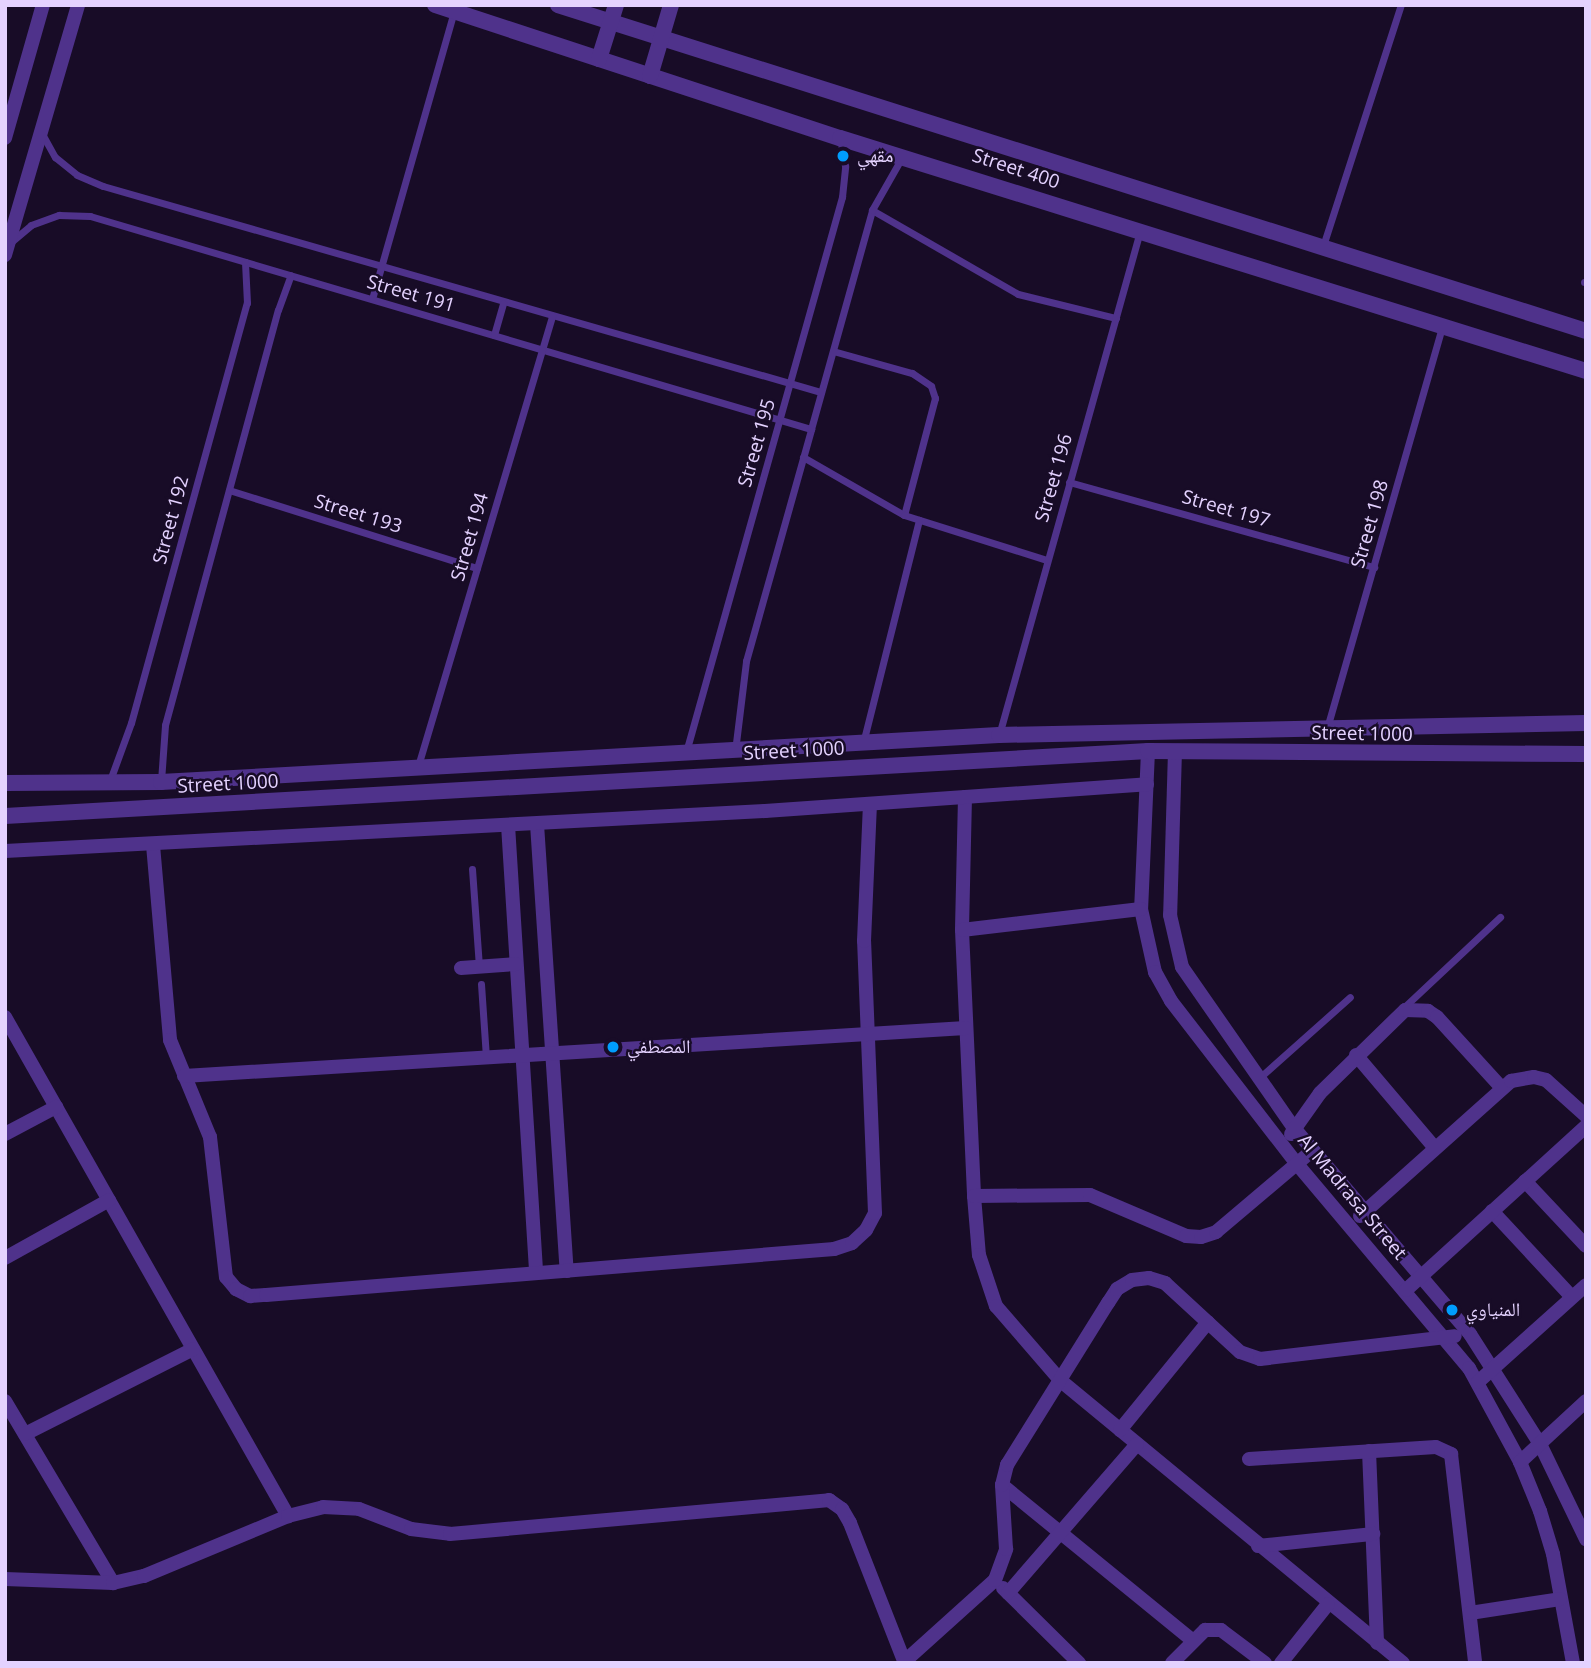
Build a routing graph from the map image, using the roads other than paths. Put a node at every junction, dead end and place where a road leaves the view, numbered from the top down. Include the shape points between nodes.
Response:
1 (43, 5) edge
2 (78, 5) edge
3 (435, 5) edge
4 (558, 5) edge
5 (616, 5) edge
6 (671, 5) edge
7 (1401, 5) edge
8 (454, 12) junction
9 (611, 23) junction
10 (662, 39) junction
11 (599, 60) junction
12 (650, 76) junction
13 (41, 132) junction
14 (5, 138) edge
15 (840, 138) junction
16 (903, 155) junction
17 (872, 210) junction
18 (1141, 231) junction
19 (1322, 249) junction
20 (7, 250) edge
21 (245, 262) junction
22 (382, 267) junction
23 (291, 275) junction
24 (372, 299) junction
25 (503, 303) junction
26 (552, 316) junction
27 (1116, 318) junction
28 (1441, 326) junction
29 (1586, 331) edge
30 (494, 335) junction
31 (542, 349) junction
32 (833, 351) junction
33 (1586, 371) edge
34 (790, 384) junction
35 (821, 392) junction
36 (780, 420) junction
37 (811, 429) junction
38 (803, 457) junction
39 (1069, 482) junction
40 (229, 490) junction
41 (904, 515) junction
42 (919, 520) junction
43 (1047, 560) junction
44 (1374, 567) junction
45 (477, 568) junction
46 (1586, 723) edge
47 (1327, 729) junction
48 (999, 734) junction
49 (863, 743) junction
50 (1148, 751) junction
51 (1175, 751) junction
52 (734, 752) junction
53 (1586, 754) edge
54 (685, 755) junction
55 (417, 767) junction
56 (161, 782) junction
57 (5, 783) edge
58 (108, 784) junction
59 (1147, 784) junction
60 (965, 797) junction
61 (870, 804) junction
62 (5, 816) edge
63 (537, 824) junction
64 (508, 825) junction
65 (153, 845) junction
66 (5, 851) edge
67 (472, 869) dead end
68 (1141, 909) junction
69 (1500, 917) dead end
70 (541, 926) junction
71 (514, 927) junction
72 (962, 930) junction
73 (516, 964) junction
74 (480, 967) junction
75 (461, 968) dead end
76 (481, 984) dead end
77 (1350, 997) dead end
78 (1395, 1015) junction
79 (5, 1017) edge
80 (966, 1028) junction
81 (868, 1032) junction
82 (551, 1053) junction
83 (520, 1055) junction
84 (1356, 1055) junction
85 (486, 1057) junction
86 (184, 1076) junction
87 (1257, 1080) junction
88 (1501, 1087) junction
89 (56, 1107) junction
90 (1586, 1116) edge
91 (1586, 1125) edge
92 (1294, 1128) junction
93 (5, 1134) edge
94 (1284, 1148) junction
95 (1435, 1148) junction
96 (1313, 1150) junction
97 (1297, 1164) junction
98 (1525, 1181) junction
99 (974, 1196) junction
100 (108, 1200) junction
101 (1492, 1211) junction
102 (1365, 1212) junction
103 (1350, 1226) junction
104 (1586, 1246) edge
105 (5, 1258) edge
106 (567, 1270) junction
107 (536, 1273) junction
108 (1421, 1276) junction
109 (1586, 1285) edge
110 (1406, 1290) junction
111 (1572, 1297) junction
112 (1208, 1322) junction
113 (1470, 1334) junction
114 (1447, 1337) junction
115 (193, 1349) junction
116 (1494, 1368) junction
117 (1061, 1381) junction
118 (1478, 1382) junction
119 (5, 1401) edge
120 (1586, 1401) edge
121 (17, 1429) edge
122 (1120, 1430) junction
123 (1137, 1444) junction
124 (1540, 1444) junction
125 (1369, 1451) junction
126 (1249, 1459) dead end
127 (1520, 1462) junction
128 (1002, 1485) junction
129 (288, 1516) junction
130 (1061, 1533) junction
131 (1373, 1534) junction
132 (1586, 1539) edge
133 (1258, 1546) junction
134 (5, 1579) edge
135 (995, 1580) junction
136 (113, 1583) junction
137 (1008, 1593) junction
138 (1560, 1599) junction
139 (1328, 1604) junction
140 (1470, 1613) junction
141 (1192, 1640) junction
142 (1377, 1643) junction
143 (1397, 1661) edge
144 (905, 1662) edge
145 (1079, 1663) edge
146 (1172, 1663) edge
147 (1265, 1663) edge
148 (1281, 1663) edge
149 (1475, 1663) edge
150 (1573, 1663) edge

1 - 14 street
2 - 13 street
3 - 8 street, Street 400
4 - 9 street, Street 400
5 - 9 street
6 - 10 street
7 - 19 lane
8 - 11 street, Street 400
8 - 22 lane
9 - 10 street, Street 400
9 - 11 street
10 - 12 street
10 - 19 street, Street 400
11 - 12 street, Street 400
12 - 15 street, Street 400
13 - 20 street
13 - 22 lane, Street 191 via 55,156 85,179
15 - 16 street, Street 400
15 - 34 lane, Street 195 via 845,166 842,197
16 - 17 lane
16 - 18 street, Street 400
17 - 27 lane via 1018,294
17 - 32 lane
18 - 27 lane, Street 196
18 - 28 street, Street 400
19 - 29 street, Street 400
20 - 21 lane, Street 191 via 40,221 60,215 90,216
21 - 23 lane, Street 191
21 - 58 lane, Street 192 via 247,303 131,723
22 - 24 lane
22 - 25 lane, Street 191
23 - 24 lane, Street 191
23 - 40 lane
24 - 30 lane, Street 191
25 - 26 lane, Street 191
25 - 30 lane
26 - 31 lane, Street 194
26 - 34 lane, Street 191
27 - 39 lane, Street 196
28 - 33 street, Street 400
28 - 44 lane, Street 198
30 - 31 lane, Street 191
31 - 36 lane, Street 191
31 - 45 lane, Street 194
32 - 35 lane
32 - 41 lane via 912,373 931,386 935,398
34 - 35 lane, Street 191
34 - 36 lane, Street 195
35 - 37 lane
36 - 37 lane, Street 191
36 - 54 lane, Street 195
37 - 38 lane
38 - 41 lane
38 - 52 lane via 746,661
39 - 43 lane, Street 196
39 - 44 lane, Street 197
40 - 45 lane, Street 193
40 - 56 lane via 164,725
41 - 42 lane
42 - 43 lane
42 - 49 lane
43 - 48 lane, Street 196
44 - 47 lane, Street 198
45 - 55 lane, Street 194
46 - 47 street, Street 1000
47 - 48 street, Street 1000
48 - 49 street, Street 1000
49 - 52 street, Street 1000
50 - 51 street, Street 1000
50 - 59 street, Al Madrasa Street
50 - 62 street, Street 1000
51 - 53 street, Street 1000
51 - 87 street, Al Madrasa Street via 1170,915 1174,942 1194,990
52 - 54 street, Street 1000
54 - 55 street, Street 1000
55 - 56 street, Street 1000
56 - 58 street, Street 1000
57 - 58 street, Street 1000
59 - 60 street
59 - 68 street, Al Madrasa Street
60 - 61 street
60 - 72 street
61 - 63 street
61 - 81 street via 863,941
63 - 64 street
63 - 70 street
64 - 65 street
64 - 71 street
65 - 66 street
65 - 86 street via 168,1020
67 - 74 lane
68 - 72 street
68 - 94 street, Al Madrasa Street via 1148,952 1171,1001
69 - 78 lane
70 - 71 street
70 - 82 street
71 - 73 street
72 - 80 street
73 - 74 street
73 - 83 street
74 - 75 street
76 - 85 lane
77 - 87 lane
78 - 84 street
78 - 88 street via 1417,1008 1428,1011
79 - 89 street
80 - 81 street
80 - 99 street
81 - 82 street
81 - 106 street via 875,1213 852,1243 834,1249
82 - 83 street
82 - 106 street
83 - 85 street
83 - 107 street
84 - 92 street
84 - 95 street
85 - 86 street
86 - 107 street via 210,1137 223,1262 236,1289 250,1296
87 - 92 street, Al Madrasa Street
88 - 90 street via 1522,1077 1546,1080
88 - 95 street
89 - 93 street
89 - 100 street
91 - 98 street
92 - 94 street
92 - 96 street, Al Madrasa Street
94 - 97 street, Al Madrasa Street
95 - 102 street
96 - 97 street
96 - 102 street, Al Madrasa Street
97 - 99 street via 1216,1232 1202,1237 1186,1236 1090,1195
97 - 103 street, Al Madrasa Street
98 - 101 street
98 - 104 street
99 - 117 street via 979,1255 996,1306
100 - 105 street
100 - 115 street
101 - 108 street
101 - 111 street
102 - 103 street
102 - 108 street, Al Madrasa Street
103 - 110 street, Al Madrasa Street
106 - 107 street
108 - 110 street
108 - 113 street, Al Madrasa Street
109 - 111 street
110 - 114 street, Al Madrasa Street
111 - 116 street
112 - 114 street via 1240,1352 1260,1359
112 - 117 street via 1165,1283 1149,1278 1132,1280 1112,1296
112 - 122 street
113 - 114 street
113 - 116 street, Al Madrasa Street
114 - 118 street, Al Madrasa Street
115 - 121 street
115 - 129 street
116 - 118 street
116 - 124 street, Al Madrasa Street
117 - 122 street
117 - 128 street via 1007,1465
118 - 127 street, Al Madrasa Street
119 - 121 street
120 - 124 street
121 - 136 street
122 - 123 street
123 - 130 street
123 - 133 street
124 - 127 street
124 - 132 street, Al Madrasa Street
125 - 126 street
125 - 131 street
125 - 140 street via 1436,1447 1451,1454
127 - 138 street, Al Madrasa Street via 1553,1554
128 - 130 street
128 - 135 street via 1006,1549
129 - 136 street via 144,1576
129 - 144 street via 323,1507 359,1509 411,1529 450,1534 829,1500 842,1509 850,1523
130 - 137 street
130 - 141 street
131 - 133 street
131 - 142 street
133 - 139 street
134 - 136 street
135 - 137 street
135 - 144 street
137 - 145 street
138 - 140 street
138 - 150 street, Al Madrasa Street
139 - 142 street
139 - 148 street
140 - 149 street
141 - 146 street
141 - 147 street via 1205,1630 1221,1630
142 - 143 street

